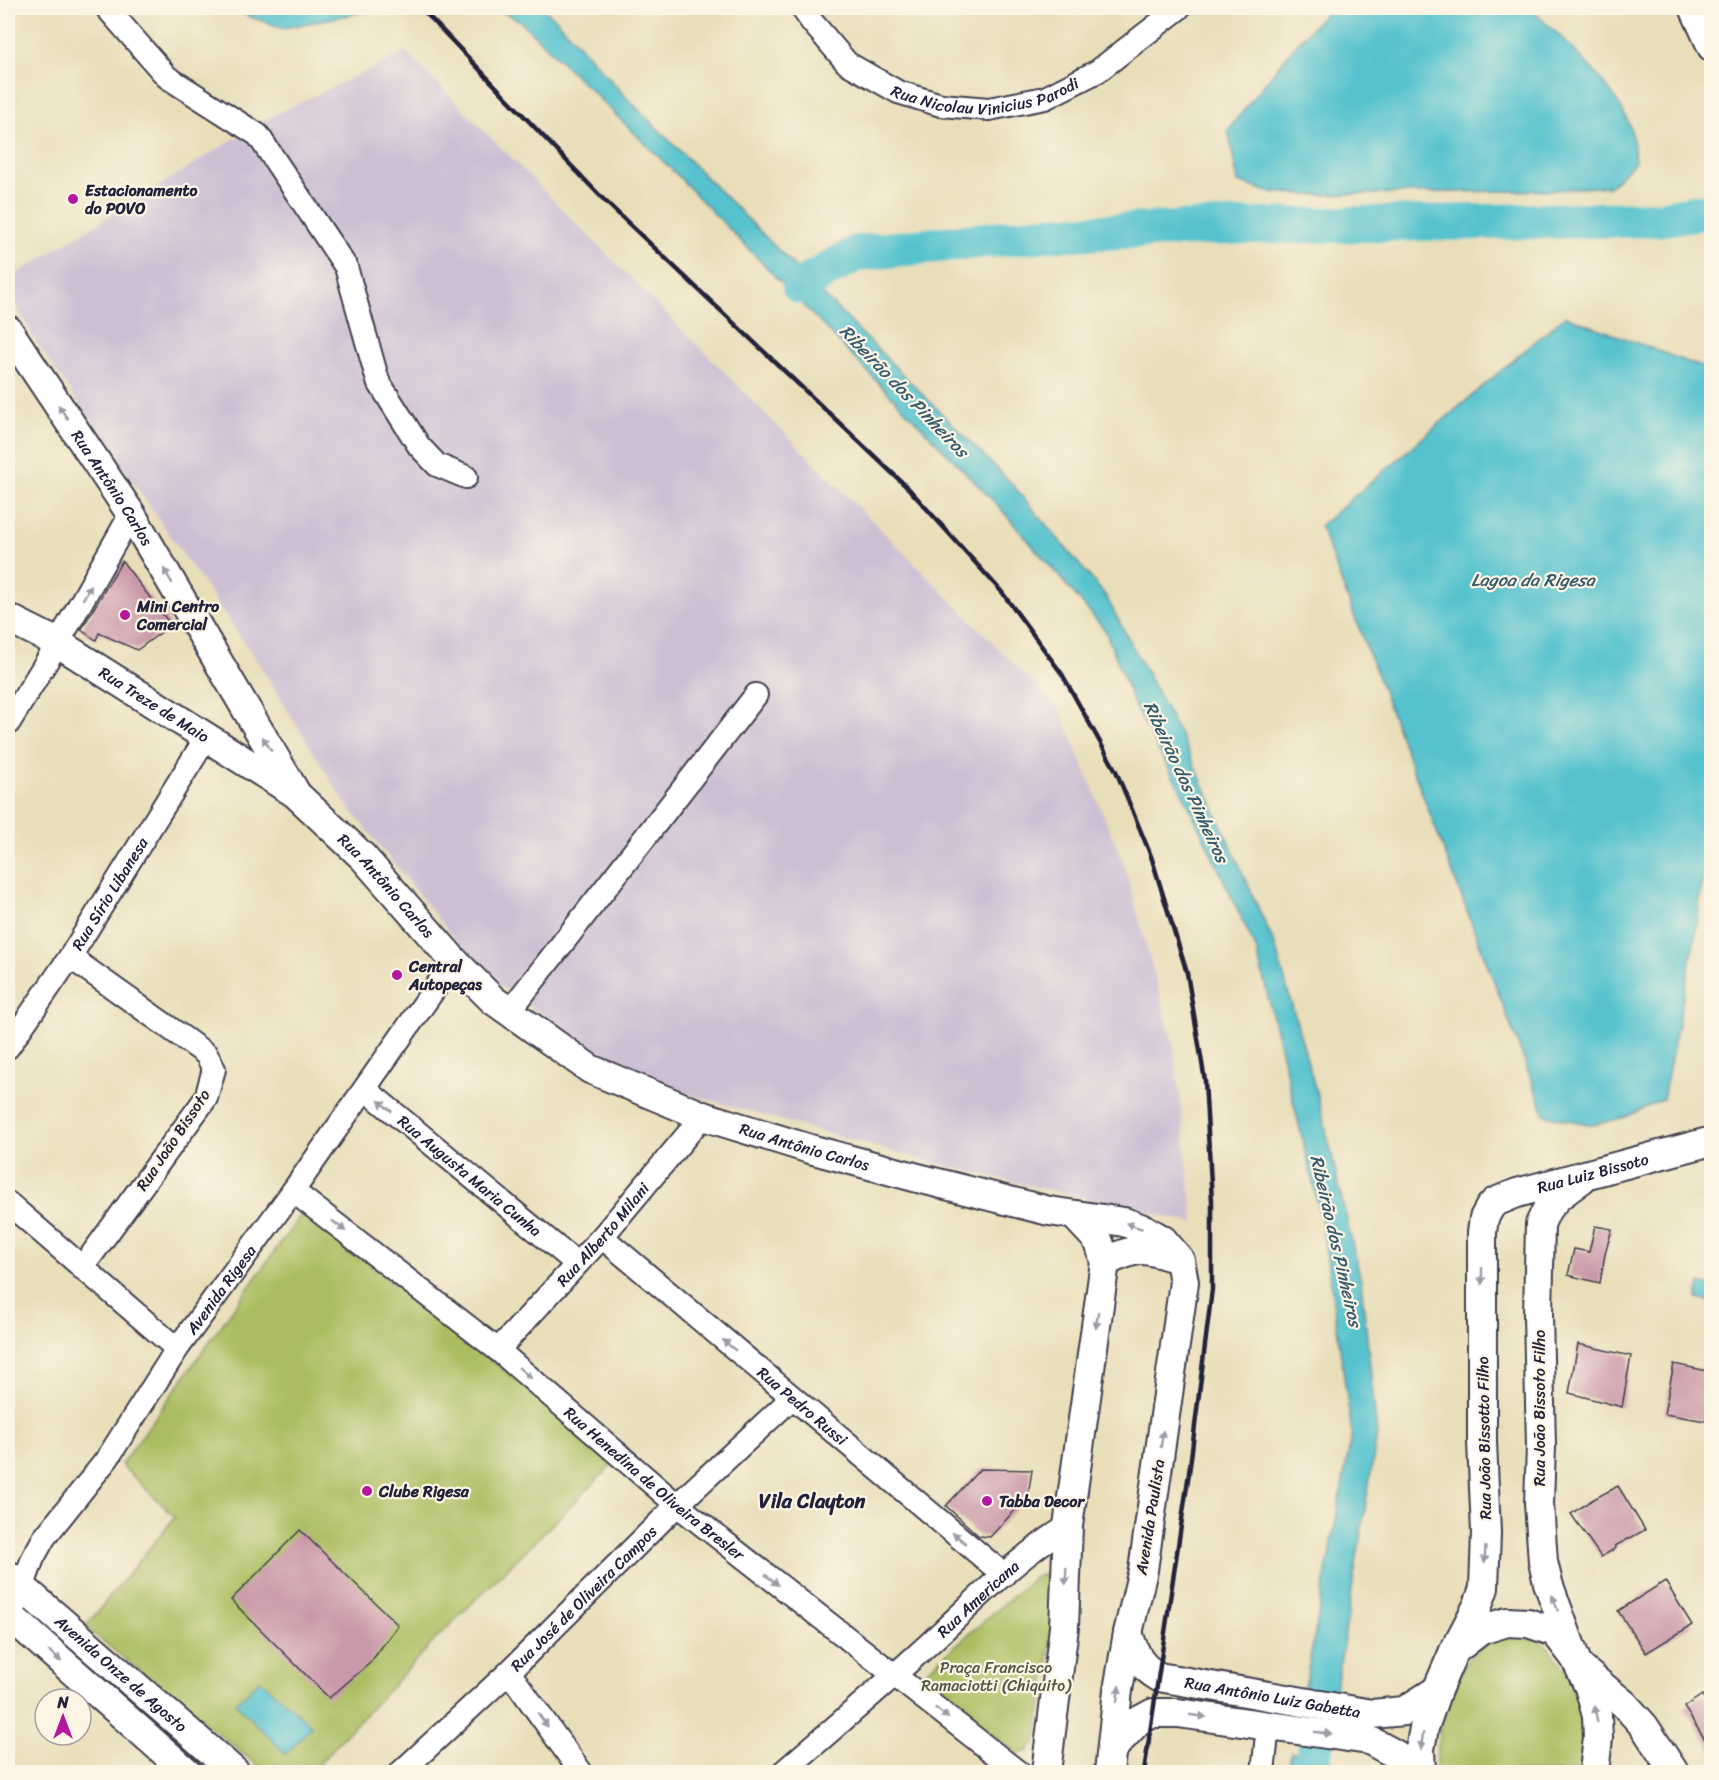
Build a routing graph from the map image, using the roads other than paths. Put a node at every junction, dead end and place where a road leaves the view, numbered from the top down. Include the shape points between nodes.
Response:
1 (107, 8) edge
2 (802, 8) edge
3 (1179, 8) edge
4 (1694, 8) edge
5 (1712, 47) edge
6 (8, 330) edge
7 (466, 477) dead end
8 (131, 514) junction
9 (8, 618) edge
10 (58, 643) junction
11 (756, 695) dead end
12 (241, 700) junction
13 (8, 724) edge
14 (198, 732) junction
15 (297, 795) junction
16 (70, 957) junction
17 (454, 961) junction
18 (509, 1012) junction
19 (8, 1047) edge
20 (365, 1089) junction
21 (703, 1116) junction
22 (1712, 1141) edge
23 (1588, 1174) junction
24 (293, 1191) junction
25 (8, 1203) edge
26 (1074, 1215) junction
27 (1484, 1218) junction
28 (1540, 1224) junction
29 (602, 1237) junction
30 (1180, 1260) junction
31 (1105, 1262) junction
32 (576, 1263) junction
33 (82, 1269) junction
34 (177, 1349) junction
35 (498, 1350) junction
36 (792, 1398) junction
37 (676, 1505) junction
38 (1068, 1526) junction
39 (1004, 1575) junction
40 (15, 1581) edge
41 (9, 1620) edge
42 (1128, 1633) junction
43 (1454, 1651) junction
44 (1577, 1663) junction
45 (509, 1672) junction
46 (894, 1676) junction
47 (1437, 1690) junction
48 (1272, 1726) junction
49 (1371, 1727) junction
50 (1111, 1761) edge
51 (177, 1769) edge
52 (235, 1773) edge
53 (401, 1773) edge
54 (581, 1773) edge
55 (783, 1773) edge
56 (1018, 1773) edge
57 (1046, 1773) edge
58 (1263, 1773) edge
59 (1415, 1773) edge
60 (1421, 1773) edge
61 (1594, 1773) edge
62 (1674, 1773) edge

1 - 7 street via 167,77 258,135 346,267 378,381 418,446 437,465
2 - 3 street, Rua Nicolau Vinicius Parodi via 847,63 898,92 942,105 989,109 1045,98 1098,71
4 - 5 main road
8 -> 6 main road, Rua Antônio Carlos
10 -> 8 street
12 -> 8 main road, Rua Antônio Carlos
9 - 10 main road, Rua Treze de Maio
10 - 13 street
10 - 14 main road, Rua Treze de Maio
11 - 18 street
12 - 14 main road via 238,717 224,727
15 -> 12 main road, Rua Antônio Carlos
14 - 15 main road, Rua Treze de Maio
14 - 16 street, Rua Sírio Libanesa
15 - 17 main road, Rua Antônio Carlos via 363,857
16 - 19 street, Rua Sírio Libanesa
16 - 33 street, Rua João Bissoto via 206,1054 214,1069 206,1098
17 - 18 main road, Rua Antônio Carlos
17 - 20 street, Avenida Rigesa
18 - 21 main road, Rua Antônio Carlos via 590,1069
20 - 24 street, Avenida Rigesa
32 -> 20 street, Rua Augusta Maria Cunha
21 - 26 main road, Rua Antônio Carlos via 907,1175
21 - 29 street, Rua Alberto Milani
22 - 23 main road, Rua Luiz Bissoto
23 - 27 main road, Rua Luiz Bissoto via 1495,1202
23 - 28 main road via 1559,1196
24 - 34 street, Avenida Rigesa
24 -> 35 street, Rua Henedina de Oliveira Bresler
25 - 33 street
30 -> 26 main road, Rua Antônio Carlos via 1163,1240 1146,1230 1124,1222
26 - 31 main road via 1099,1242
27 - 28 main road via 1522,1212
27 -> 43 main road, Rua João Bissotto Filho via 1484,1588
44 -> 28 main road, Rua João Bissoto Filho via 1548,1583 1541,1545
29 - 32 street, Rua Alberto Milani
36 -> 29 street, Rua Pedro Russi
30 - 31 main road via 1149,1249 1128,1251
42 -> 30 main road, Avenida Paulista via 1143,1570 1184,1282
31 -> 38 main road
32 - 35 street, Rua Alberto Milani
33 - 34 street
34 - 40 street, Avenida Rigesa via 107,1459
35 -> 37 street, Rua Henedina de Oliveira Bresler
36 - 37 street, Rua José de Oliveira Campos
39 -> 36 street, Rua Pedro Russi
37 - 45 street, Rua José de Oliveira Campos
37 -> 46 street, Rua Henedina de Oliveira Bresler
38 - 39 street, Rua Americana
38 -> 57 main road via 1064,1627
39 - 46 street, Rua Americana
40 - 41 street, Avenida Rigesa
40 - 52 main road, Avenida Onze de Agosto
41 -> 51 main road, Avenida Onze de Agosto
42 - 49 main road, Rua Antônio Luiz Gabetta via 1137,1658 1159,1677 1277,1698
50 -> 42 main road, Avenida Paulista
43 - 44 main road, Rua João Bissoto Filho via 1481,1630 1507,1622 1528,1623 1555,1632
43 - 47 main road, Rua João Bissoto Filho
61 -> 44 main road, Rua João Bissoto Filho via 1597,1716
44 - 62 main road, Rua João Bissoto Filho via 1644,1726
45 - 53 street, Rua José de Oliveira Campos
45 -> 54 street
46 - 55 street, Rua Americana
46 -> 56 street, Rua Henedina de Oliveira Bresler
47 - 49 main road, Rua Antônio Luiz Gabetta
47 -> 60 main road, Rua João Bissoto Filho via 1424,1728
48 -> 49 main road, Rua Antônio Luiz Gabetta
50 -> 48 main road, Rua Antônio Luiz Gabetta via 1130,1728 1153,1713
48 - 58 street
49 - 59 main road, Rua Antônio Luiz Gabetta

